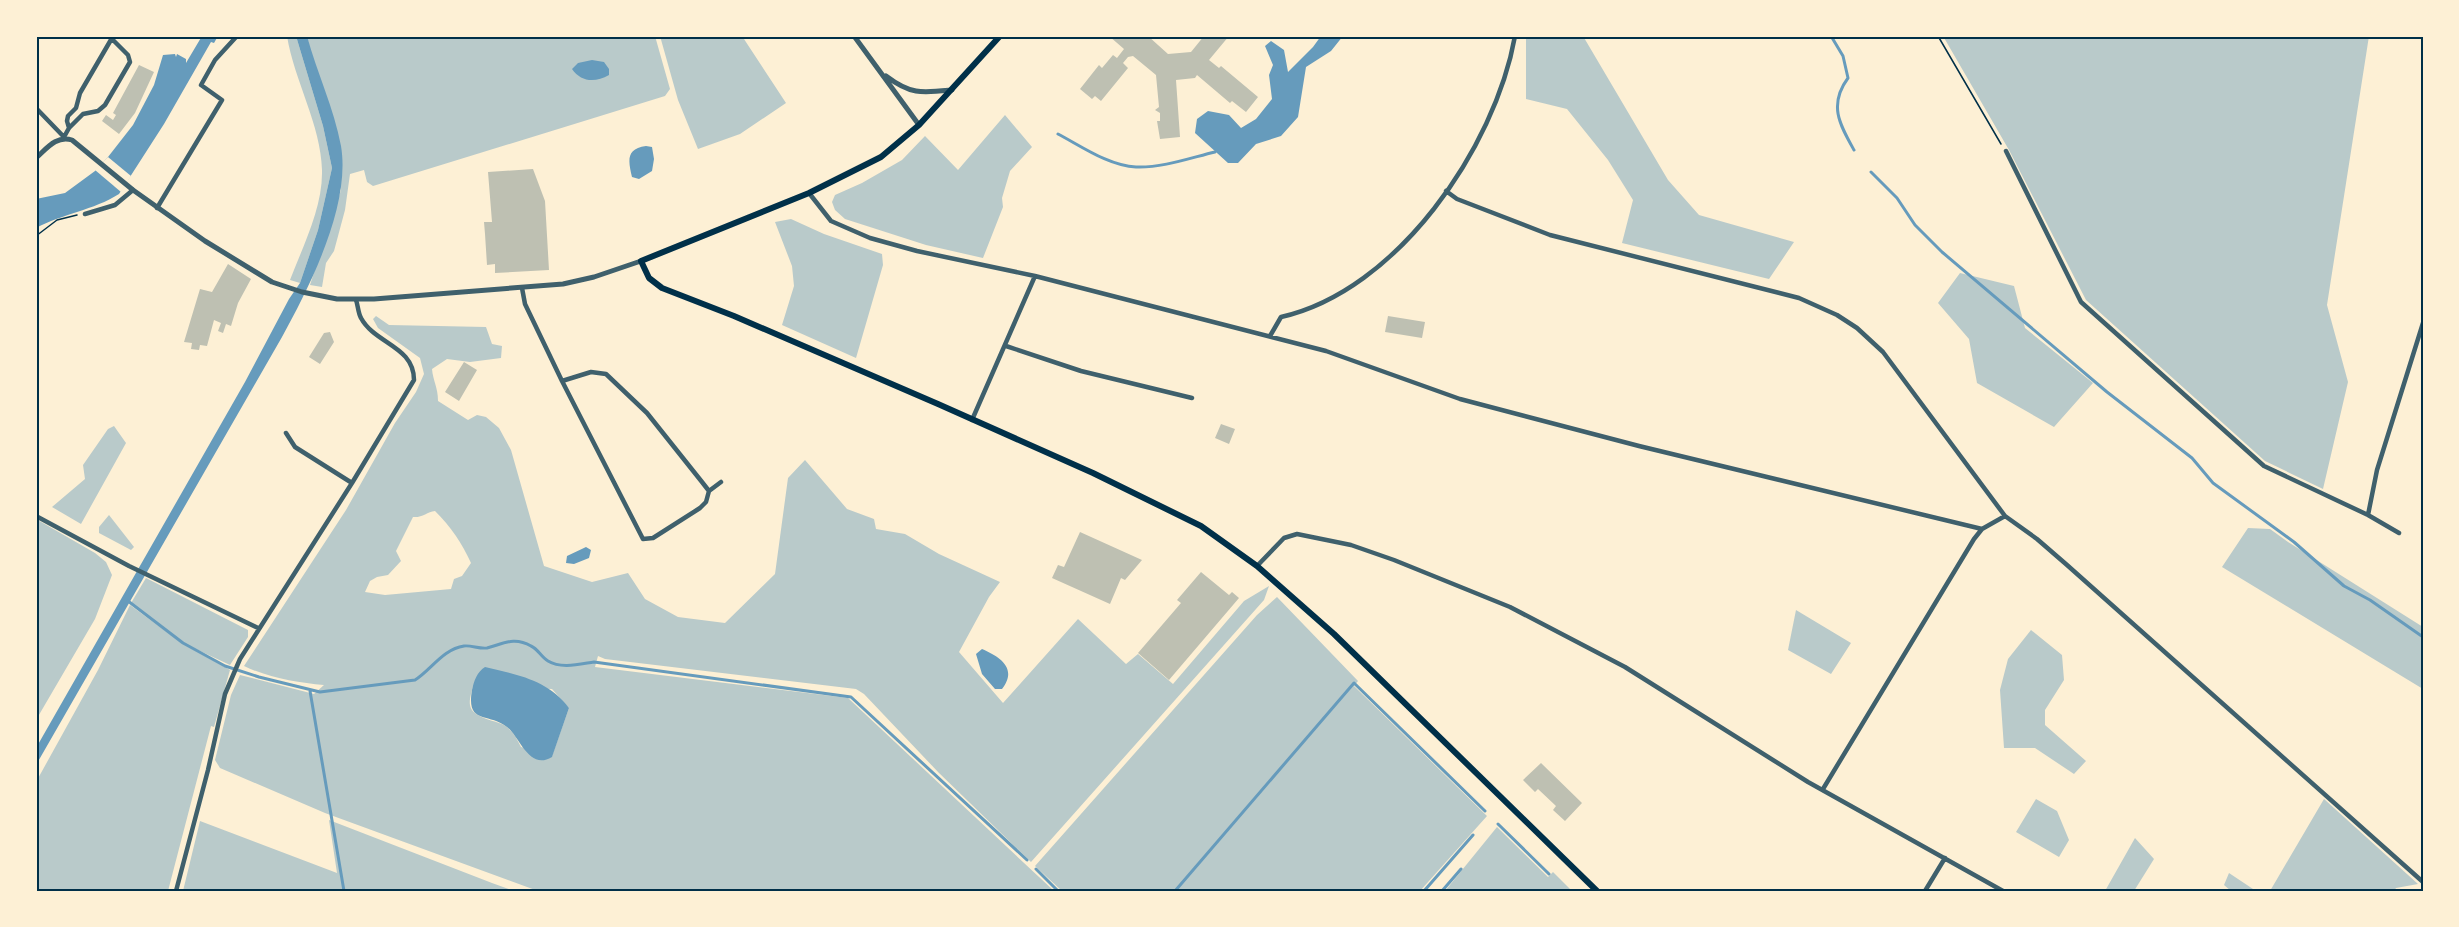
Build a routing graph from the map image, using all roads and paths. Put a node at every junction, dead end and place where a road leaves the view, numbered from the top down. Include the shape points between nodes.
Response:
1 (237, 36) edge
2 (854, 36) edge
3 (1000, 36) edge
4 (1515, 36) edge
5 (1938, 36) edge
6 (112, 37) edge
7 (880, 71) junction
8 (952, 90) junction
9 (36, 108) edge
10 (919, 125) junction
11 (69, 128) junction
12 (64, 137) junction
13 (2006, 151) joint
14 (36, 158) edge
15 (133, 190) junction
16 (1446, 191) junction
17 (809, 193) junction
18 (157, 208) junction
19 (85, 214) joint
20 (36, 236) edge
21 (641, 261) junction
22 (1035, 276) junction
23 (522, 288) junction
24 (356, 300) junction
25 (2423, 323) edge
26 (1270, 336) junction
27 (1005, 346) junction
28 (562, 381) junction
29 (1192, 398) dead end
30 (972, 420) junction
31 (286, 433) dead end
32 (721, 482) dead end
33 (352, 483) junction
34 (709, 491) junction
35 (2368, 515) junction
36 (36, 516) edge
37 (2005, 516) junction
38 (1982, 529) junction
39 (2399, 533) dead end
40 (1257, 566) junction
41 (258, 628) junction
42 (1823, 789) junction
43 (1945, 858) junction
44 (2423, 882) edge
45 (176, 891) edge
46 (1597, 891) edge
47 (1925, 891) edge
48 (2003, 891) edge

1 - 18 street via 215,60 201,85 222,99
2 - 7 street
3 - 8 main road
4 - 16 street via 1496,105 1476,147
5 - 13 path
6 - 11 street via 80,93 76,108 68,116
6 - 11 street via 130,62 105,105 83,114
7 - 8 street via 902,88 926,92
7 - 10 street
8 - 10 main road
9 - 12 street
10 - 17 main road via 881,157
11 - 12 street
12 - 14 street
12 - 15 street
13 - 35 street via 2081,302 2264,466
15 - 18 street
15 - 19 street via 116,205
16 - 26 street via 1413,234 1375,269 1335,297 1304,312 1281,317
16 - 37 street via 1457,199 1550,235 1799,298 1837,315 1883,352
17 - 21 main road
17 - 22 street via 831,221 870,237
18 - 24 street via 244,266 286,287 318,296
19 - 20 path via 57,220
21 - 23 street via 581,280
21 - 30 main road via 649,278 662,288
22 - 26 street
22 - 27 street
23 - 24 street
23 - 28 street via 525,304
24 - 33 street via 360,317 369,328 407,357 414,368 414,380
25 - 35 street via 2377,470
26 - 38 street via 1326,351 1460,399
27 - 29 street
27 - 30 street
28 - 34 street via 591,372 606,374 647,413
28 - 34 street via 643,539 653,538 700,508
30 - 40 main road via 1181,514
31 - 33 street via 295,447
32 - 34 street
33 - 41 street
35 - 39 street
36 - 41 street
37 - 38 street
37 - 44 street via 2067,565
38 - 42 street
40 - 42 street via 1284,538 1297,534 1351,545 1394,560 1510,607 1625,667
40 - 46 main road via 1334,634
41 - 45 street via 225,694
42 - 43 street
43 - 47 street
43 - 48 street

